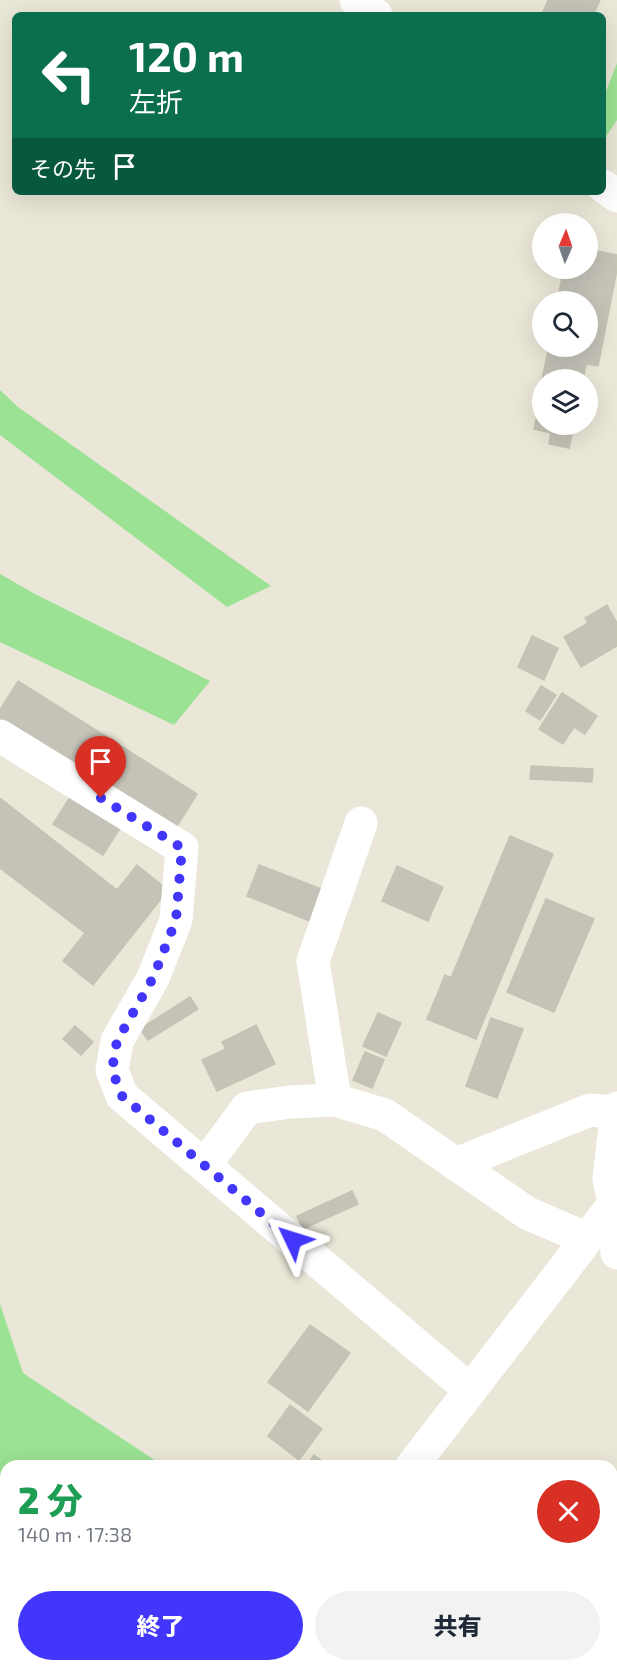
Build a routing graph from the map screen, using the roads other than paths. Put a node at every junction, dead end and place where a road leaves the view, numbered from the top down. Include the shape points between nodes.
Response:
1 (356, 0) edge
2 (372, 12) edge
3 (0, 736) edge
4 (361, 823) dead end
5 (335, 1100) junction
6 (616, 1110) edge
7 (456, 1164) junction
8 (205, 1165) junction
9 (615, 1202) edge
10 (587, 1239) junction
11 (617, 1253) edge
12 (470, 1390) junction
13 (417, 1460) edge

1 - 2 street
3 - 8 street via 182,848 176,920 153,978 117,1041 112,1070 122,1096
4 - 5 street via 313,961
5 - 7 street via 385,1115
5 - 8 street via 247,1108
6 - 7 street via 590,1110
6 - 9 street via 609,1178
7 - 10 street via 527,1213
8 - 12 street
9 - 10 street
9 - 11 street
10 - 12 street
12 - 13 street

